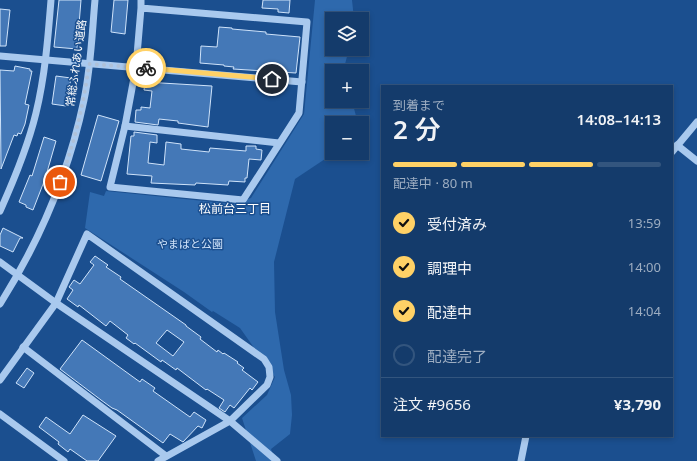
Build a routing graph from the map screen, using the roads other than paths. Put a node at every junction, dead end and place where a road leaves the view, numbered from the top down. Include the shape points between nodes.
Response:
1 (47, 0) edge
2 (51, 0) edge
3 (95, 0) edge
4 (141, 4) edge
5 (0, 56) edge
6 (46, 60) junction
7 (89, 64) junction
8 (136, 67) junction
9 (302, 82) junction
10 (697, 122) edge
11 (125, 126) junction
12 (279, 143) junction
13 (677, 146) junction
14 (673, 151) edge
15 (697, 161) edge
16 (0, 211) edge
17 (0, 262) edge
18 (18, 276) junction
19 (56, 303) junction
20 (0, 304) edge
21 (23, 347) junction
22 (0, 380) edge
23 (0, 414) edge
24 (230, 421) junction
25 (526, 437) edge
26 (166, 456) junction
27 (64, 461) edge
28 (158, 461) edge
29 (277, 461) edge
30 (521, 461) edge

1 - 2 street
2 - 6 street
3 - 7 street, 常総ふれあい道路
4 - 8 street
4 - 9 street via 307,22
5 - 6 street
6 - 7 street
6 - 16 street via 36,113 14,181
7 - 8 street
7 - 18 street, 常総ふれあい道路 via 84,99 64,170 46,218
8 - 9 street
8 - 11 street
9 - 12 street via 299,113
10 - 13 street
11 - 12 street
11 - 12 street via 110,188 243,200
13 - 14 street
13 - 15 street
17 - 18 street
18 - 19 street
18 - 20 street, 常総ふれあい道路
19 - 21 street
19 - 24 street
19 - 24 street via 87,234 264,359 269,367 270,377 267,385
21 - 22 street
21 - 26 street
23 - 27 street
24 - 26 street
24 - 29 street
25 - 30 street
26 - 28 street

